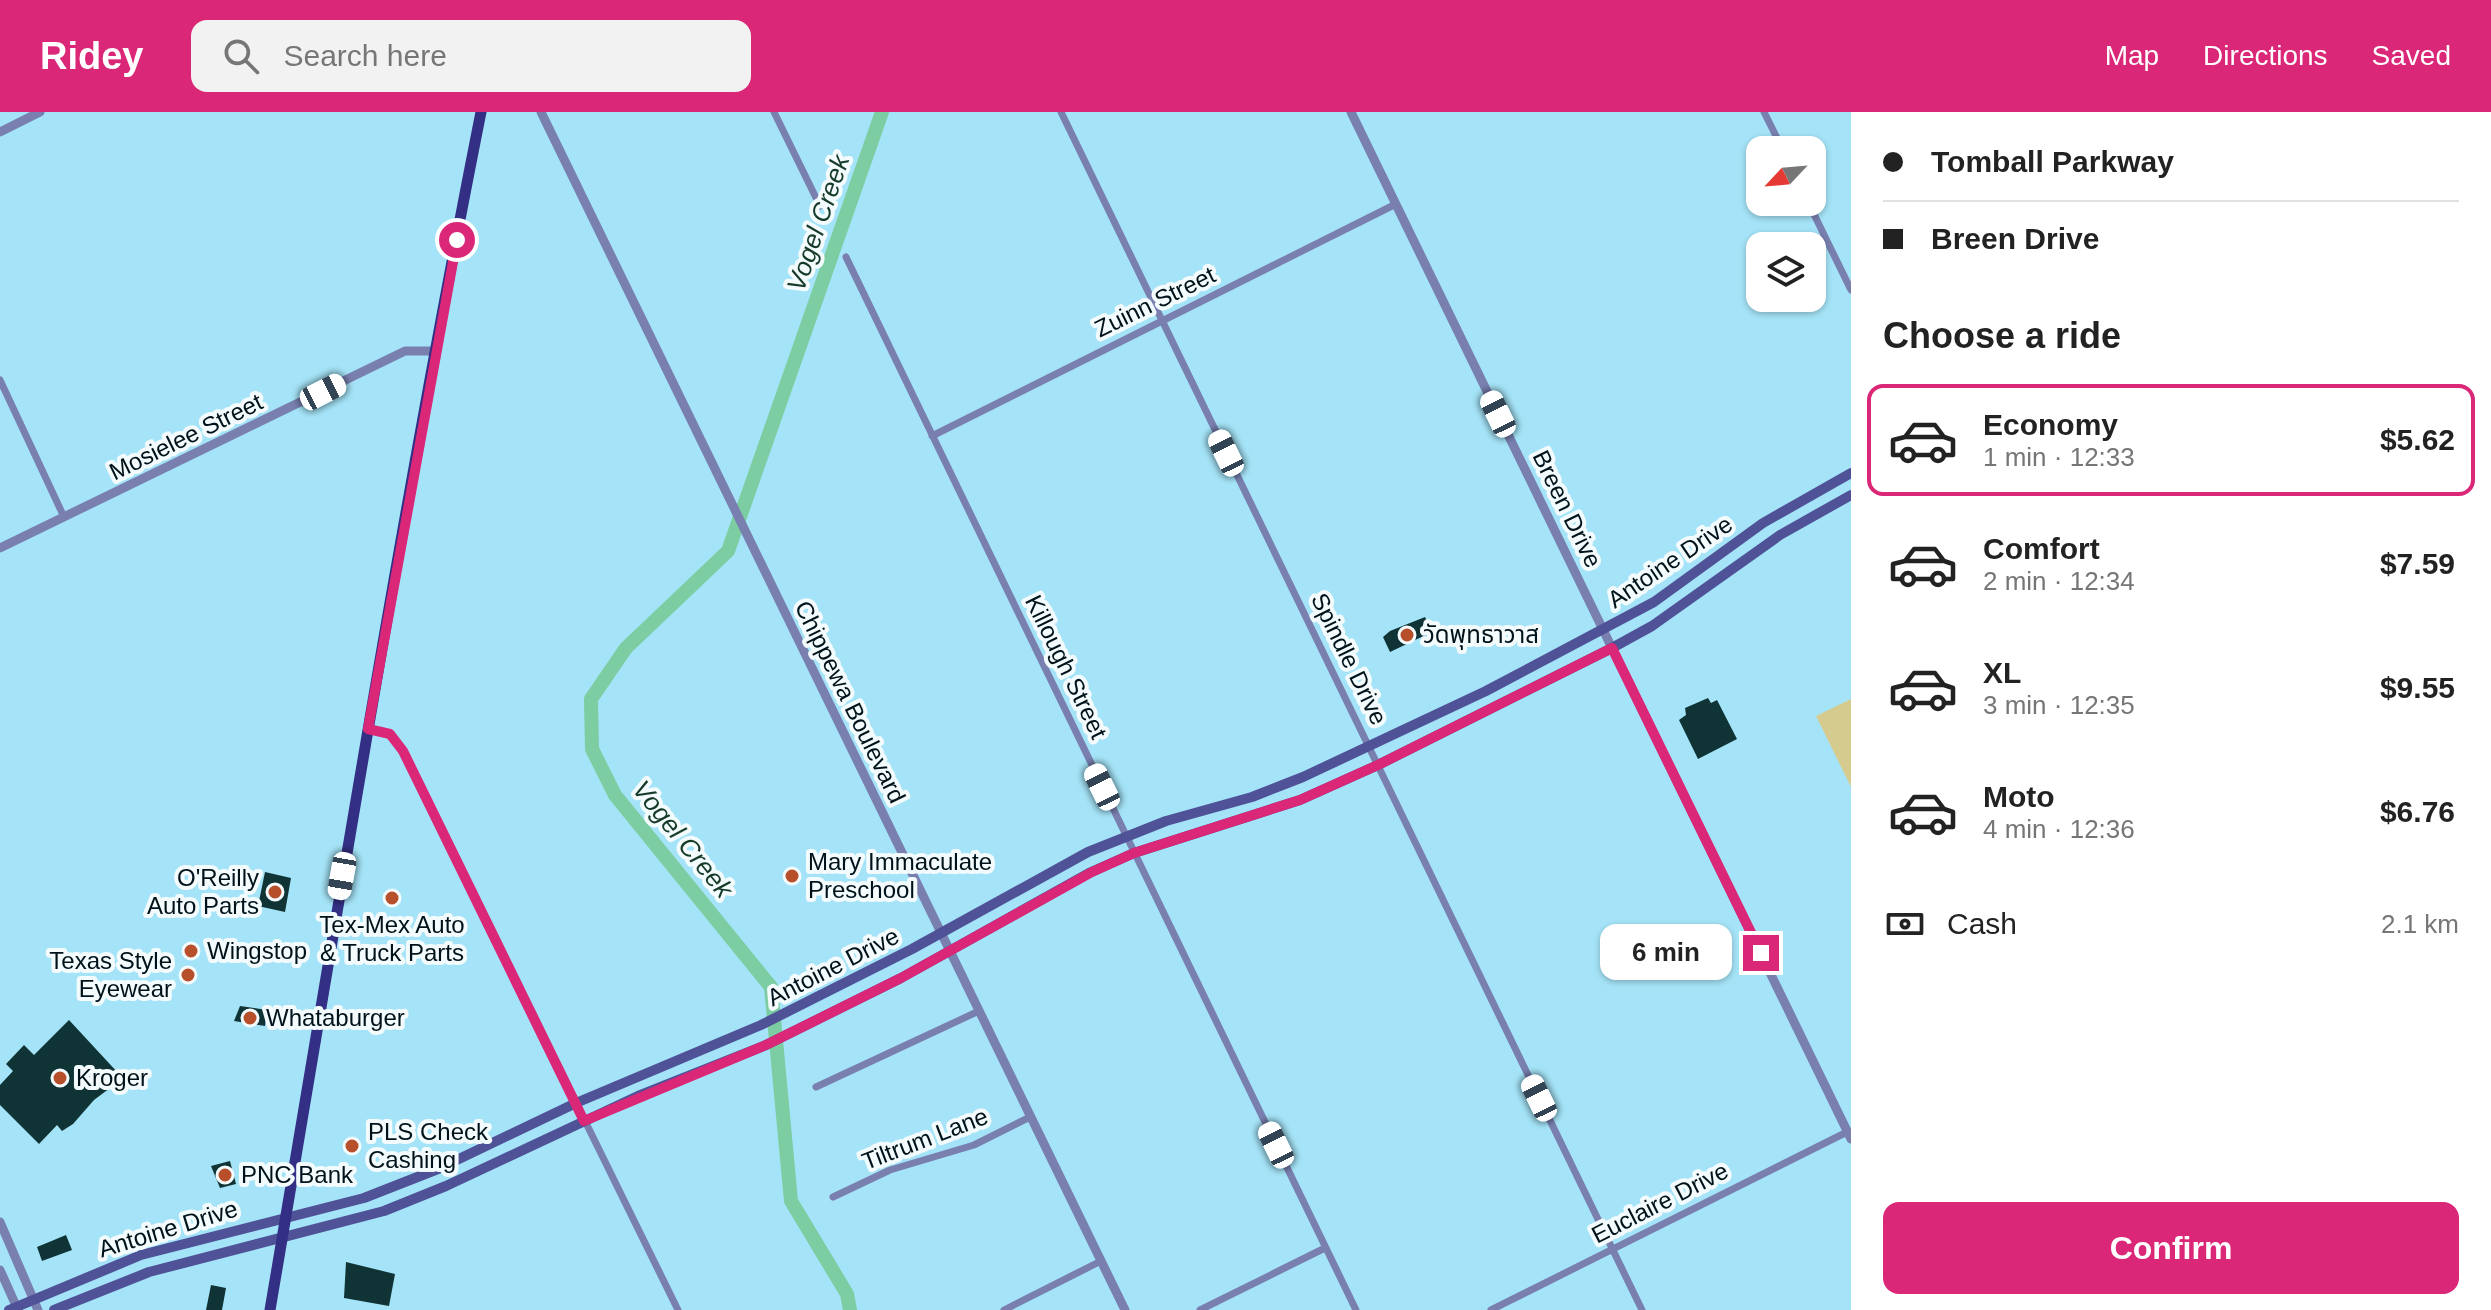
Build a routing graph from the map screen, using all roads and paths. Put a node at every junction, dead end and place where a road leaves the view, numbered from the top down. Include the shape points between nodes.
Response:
1 (40, 112) edge
2 (481, 112) edge
3 (541, 112) edge
4 (774, 112) edge
5 (1061, 112) edge
6 (1351, 112) edge
7 (1764, 112) edge
8 (0, 132) edge
9 (1776, 136) edge
10 (1396, 204) junction
11 (820, 206) dead end
12 (1815, 216) edge
13 (846, 257) dead end
14 (1851, 290) edge
15 (1162, 321) junction
16 (435, 351) junction
17 (0, 380) edge
18 (932, 436) junction
19 (1851, 473) edge
20 (1848, 496) edge
21 (64, 517) junction
22 (0, 548) edge
23 (1723, 552) junction
24 (1734, 567) junction
25 (1603, 630) junction
26 (1612, 648) junction
27 (1486, 691) junction
28 (1494, 707) junction
29 (368, 729) junction
30 (1369, 747) junction
31 (1378, 765) junction
32 (1252, 797) junction
33 (1258, 815) junction
34 (1126, 835) junction
35 (1134, 853) junction
36 (942, 933) junction
37 (949, 950) junction
38 (840, 986) junction
39 (849, 1003) junction
40 (979, 1011) junction
41 (684, 1057) junction
42 (691, 1077) junction
43 (816, 1087) dead end
44 (576, 1103) junction
45 (1030, 1117) junction
46 (584, 1121) junction
47 (1849, 1136) edge
48 (438, 1169) junction
49 (446, 1186) junction
50 (833, 1197) dead end
51 (286, 1216) junction
52 (0, 1222) edge
53 (282, 1238) junction
54 (1325, 1248) junction
55 (1612, 1249) junction
56 (141, 1255) junction
57 (1101, 1261) junction
58 (0, 1270) edge
59 (149, 1272) junction
60 (33, 1299) junction
61 (15, 1309) edge
62 (38, 1310) edge
63 (54, 1310) edge
64 (270, 1310) edge
65 (678, 1310) edge
66 (1004, 1310) edge
67 (1125, 1310) edge
68 (1200, 1310) edge
69 (1356, 1310) edge
70 (1491, 1310) edge
71 (1642, 1310) edge

1 - 8 street
2 - 16 main road
3 - 36 street, Chippewa Boulevard
4 - 11 street
5 - 15 street, Spindle Drive
6 - 10 street, Breen Drive
7 - 9 street
10 - 15 street, Zuinn Street
10 - 25 street, Breen Drive
12 - 14 street
13 - 18 street, Killough Street
15 - 18 street, Zuinn Street
15 - 30 street, Spindle Drive
16 - 21 street, Mosielee Street via 405,351
16 - 29 main road
17 - 21 street
18 - 34 street, Killough Street
19 - 23 main road, Antoine Drive via 1787,507
20 - 24 main road, Antoine Drive
21 - 22 street, Mosielee Street
23 - 24 main road
23 - 25 main road, Antoine Drive via 1654,602
24 - 26 main road, Antoine Drive
25 - 26 street, Breen Drive
25 - 27 main road, Antoine Drive
26 - 28 main road, Antoine Drive
26 - 47 street, Breen Drive
27 - 28 main road
27 - 30 main road, Antoine Drive
28 - 31 main road, Antoine Drive
29 - 44 street via 390,734 403,751
29 - 51 main road
30 - 31 street, Spindle Drive
30 - 32 main road, Antoine Drive
31 - 33 main road, Antoine Drive
31 - 55 street, Spindle Drive
32 - 33 main road
32 - 34 main road, Antoine Drive
33 - 35 main road, Antoine Drive
34 - 35 street, Killough Street
34 - 36 main road, Antoine Drive
35 - 37 main road, Antoine Drive via 1051,892
35 - 54 street, Killough Street
36 - 37 street, Chippewa Boulevard
36 - 38 main road, Antoine Drive
37 - 39 main road, Antoine Drive
37 - 40 street, Chippewa Boulevard
38 - 39 main road
38 - 41 main road, Antoine Drive
39 - 42 main road, Antoine Drive
40 - 43 street
40 - 45 street, Chippewa Boulevard
41 - 42 main road
41 - 44 main road, Antoine Drive
42 - 46 main road, Antoine Drive
44 - 46 street
44 - 48 main road, Antoine Drive
45 - 50 street, Tiltrum Lane via 974,1145 890,1170
45 - 57 street, Chippewa Boulevard
46 - 49 main road, Antoine Drive
46 - 65 street
47 - 55 street, Euclaire Drive
48 - 49 main road
48 - 51 main road, Antoine Drive via 364,1198
49 - 53 main road, Antoine Drive via 384,1211
51 - 53 main road
51 - 56 main road, Antoine Drive
52 - 60 street
53 - 59 main road, Antoine Drive
53 - 64 main road
54 - 68 street
54 - 69 street, Killough Street
55 - 70 street, Euclaire Drive
55 - 71 street, Spindle Drive
56 - 59 main road
56 - 60 main road, Antoine Drive
57 - 66 street
57 - 67 street, Chippewa Boulevard
58 - 61 street
59 - 63 main road, Antoine Drive
60 - 61 main road, Antoine Drive
60 - 62 street

